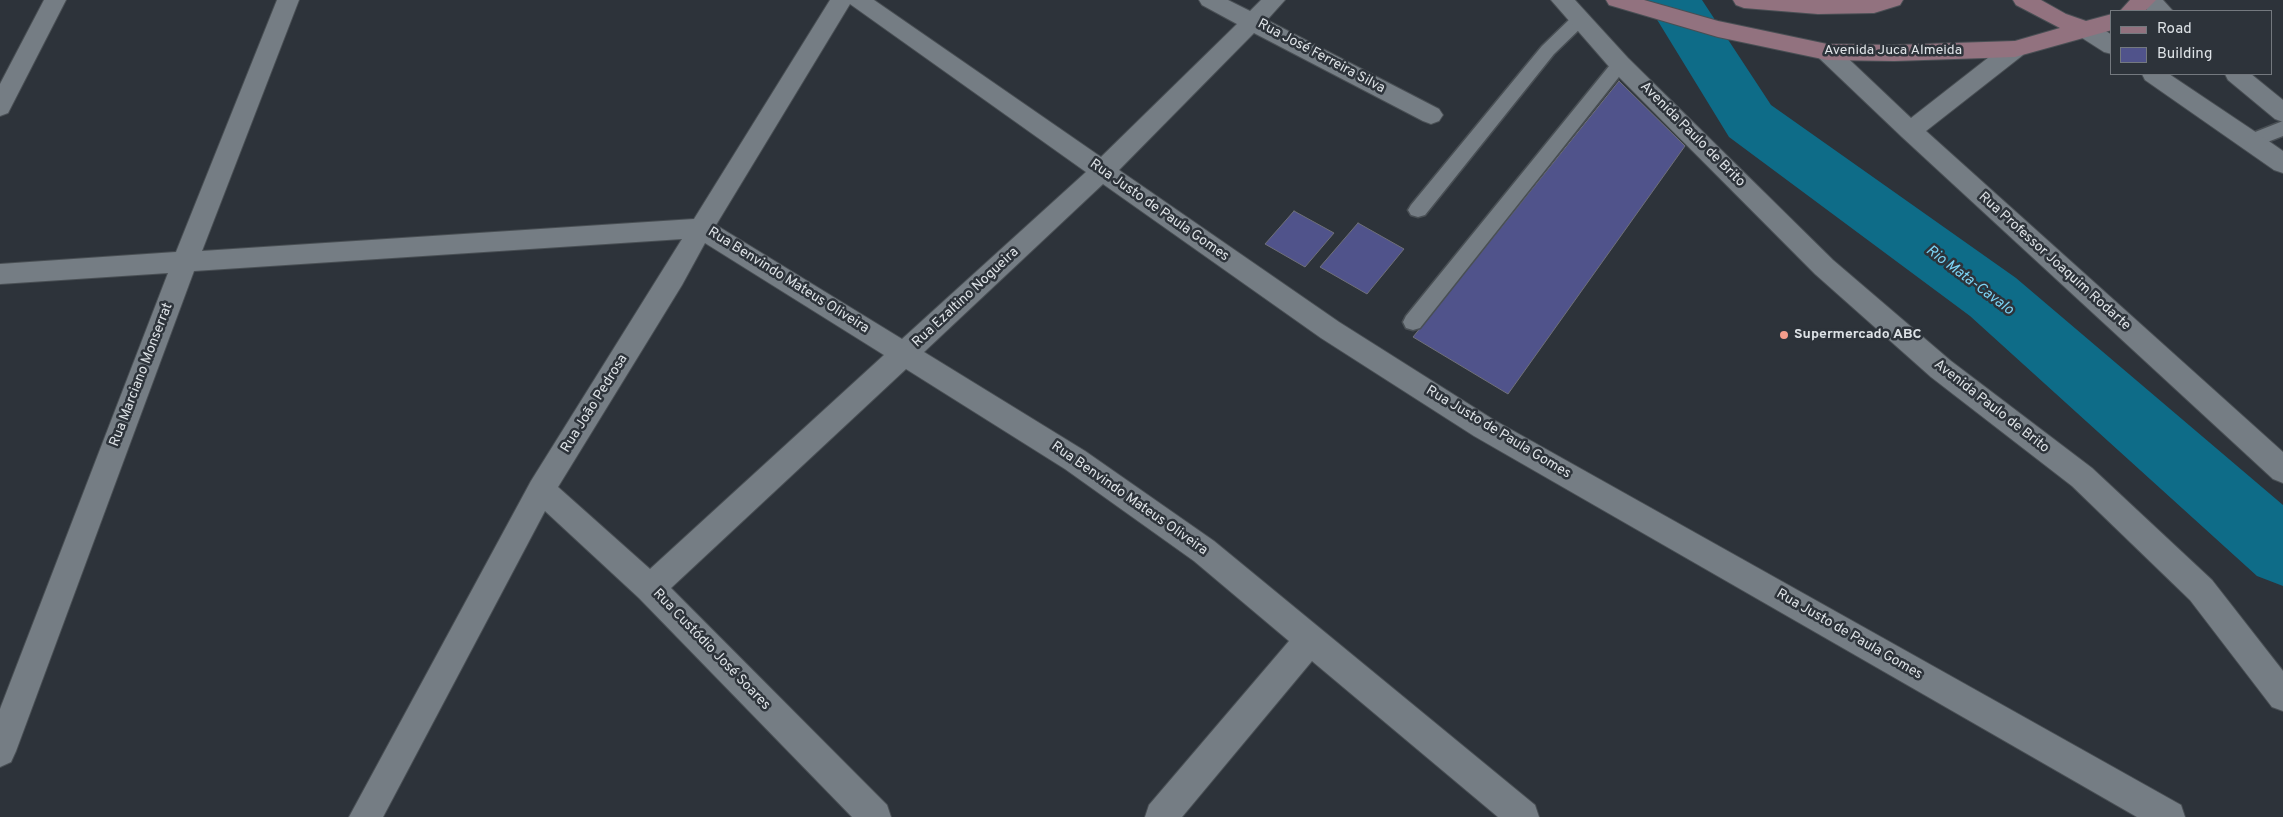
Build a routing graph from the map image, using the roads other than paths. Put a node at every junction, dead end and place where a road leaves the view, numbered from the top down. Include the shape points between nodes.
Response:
1 (56, 0) edge
2 (288, 0) edge
3 (840, 0) edge
4 (858, 0) edge
5 (1210, 0) edge
6 (1274, 0) edge
7 (1745, 0) edge
8 (1892, 0) edge
9 (2024, 0) edge
10 (2145, 0) edge
11 (2149, 0) edge
12 (1619, 1) edge
13 (1570, 10) edge
14 (2132, 10) edge
15 (2161, 10) edge
16 (1251, 21) junction
17 (2110, 23) edge
18 (2087, 30) junction
19 (2110, 45) edge
20 (2015, 49) junction
21 (1819, 51) junction
22 (1620, 64) junction
23 (2154, 75) edge
24 (2237, 75) edge
25 (0, 107) edge
26 (2283, 113) edge
27 (1431, 115) dead end
28 (2283, 128) edge
29 (1910, 131) junction
30 (2252, 140) junction
31 (2283, 164) edge
32 (1102, 171) junction
33 (1418, 210) dead end
34 (701, 228) junction
35 (185, 262) junction
36 (0, 274) edge
37 (1412, 322) dead end
38 (906, 353) junction
39 (2283, 470) edge
40 (541, 490) junction
41 (650, 588) junction
42 (1310, 640) junction
43 (2283, 696) edge
44 (0, 751) edge
45 (365, 817) edge
46 (875, 817) edge
47 (1161, 817) edge
48 (1523, 817) edge
49 (2169, 817) edge

1 - 25 street
2 - 35 street, Rua Marciano Monserrat
3 - 34 street, Rua João Pedrosa
4 - 32 street, Rua Justo de Paula Gomes
5 - 16 street, Rua José Ferreira Silva
6 - 16 street, Rua Ezaltino Nogueira
7 - 8 street via 1818,6 1874,5
9 - 18 street via 2058,19
10 - 14 street
11 - 15 street
12 - 21 street, Avenida Juca Almeida via 1718,29
13 - 22 street, Avenida Paulo de Brito
13 - 33 lane via 1548,50
16 - 27 street, Rua José Ferreira Silva
16 - 32 street, Rua Ezaltino Nogueira
17 - 18 street, Avenida Juca Almeida
18 - 19 street
18 - 20 street, Avenida Juca Almeida
20 - 21 street, Avenida Juca Almeida via 1894,53
20 - 29 street
21 - 29 street, Rua Professor Joaquim Rodarte
22 - 37 lane
22 - 43 street, Avenida Paulo de Brito via 1824,267 1941,369 2082,477 2202,590
23 - 30 street
24 - 26 street
28 - 30 lane
29 - 39 street, Rua Professor Joaquim Rodarte
30 - 31 street
32 - 38 street, Rua Ezaltino Nogueira
32 - 49 street, Rua Justo de Paula Gomes via 1330,330 1484,428
34 - 35 street
34 - 38 street, Rua Benvindo Mateus Oliveira
34 - 40 street, Rua João Pedrosa
35 - 36 street
35 - 44 street, Rua Marciano Monserrat
38 - 41 street, Rua Ezaltino Nogueira
38 - 42 street, Rua Benvindo Mateus Oliveira via 1083,465 1204,551
40 - 41 street, Rua Custódio José Soares
40 - 45 street, Rua João Pedrosa
41 - 46 street, Rua Custódio José Soares
42 - 47 street
42 - 48 street, Rua Benvindo Mateus Oliveira

